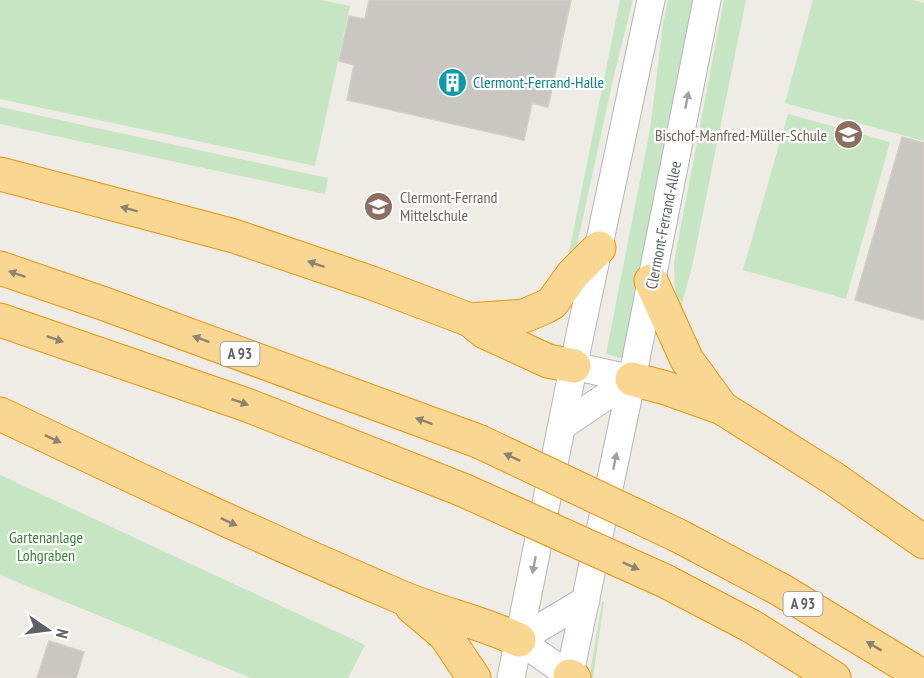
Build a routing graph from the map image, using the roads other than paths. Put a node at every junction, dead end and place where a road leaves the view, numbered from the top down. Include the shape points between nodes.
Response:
1 (651, 0) edge
2 (707, 0) edge
3 (0, 174) edge
4 (599, 248) junction
5 (0, 268) edge
6 (651, 281) junction
7 (0, 320) edge
8 (470, 320) junction
9 (574, 366) junction
10 (632, 379) junction
11 (722, 408) junction
12 (0, 414) edge
13 (562, 426) junction
14 (924, 542) edge
15 (399, 597) junction
16 (586, 600) junction
17 (519, 640) junction
18 (571, 677) edge
19 (924, 677) edge
20 (474, 678) edge
21 (512, 678) edge
22 (834, 678) edge

1 - 4 street
6 -> 2 street, Clermont-Ferrand-Allee
8 -> 3 highway via 234,236
4 - 8 highway via 545,307 524,316
4 - 9 street
19 -> 5 highway, A 93, bridge via 781,590 679,536 478,441
6 - 10 street, Clermont-Ferrand-Allee
6 - 11 highway via 687,360
7 -> 22 highway, bridge via 247,405 463,490 665,581 751,626
8 - 9 highway via 485,332 548,361
9 - 10 street
9 - 13 street
10 - 11 highway
10 - 13 street
16 -> 10 street, Clermont-Ferrand-Allee
11 - 14 highway via 833,478
12 -> 15 highway
13 -> 17 street
15 - 17 highway via 492,627
15 - 20 highway via 445,635
16 - 17 street
16 - 18 street, Clermont-Ferrand-Allee
17 - 18 street, Clermont-Ferrand-Allee
17 - 21 street

